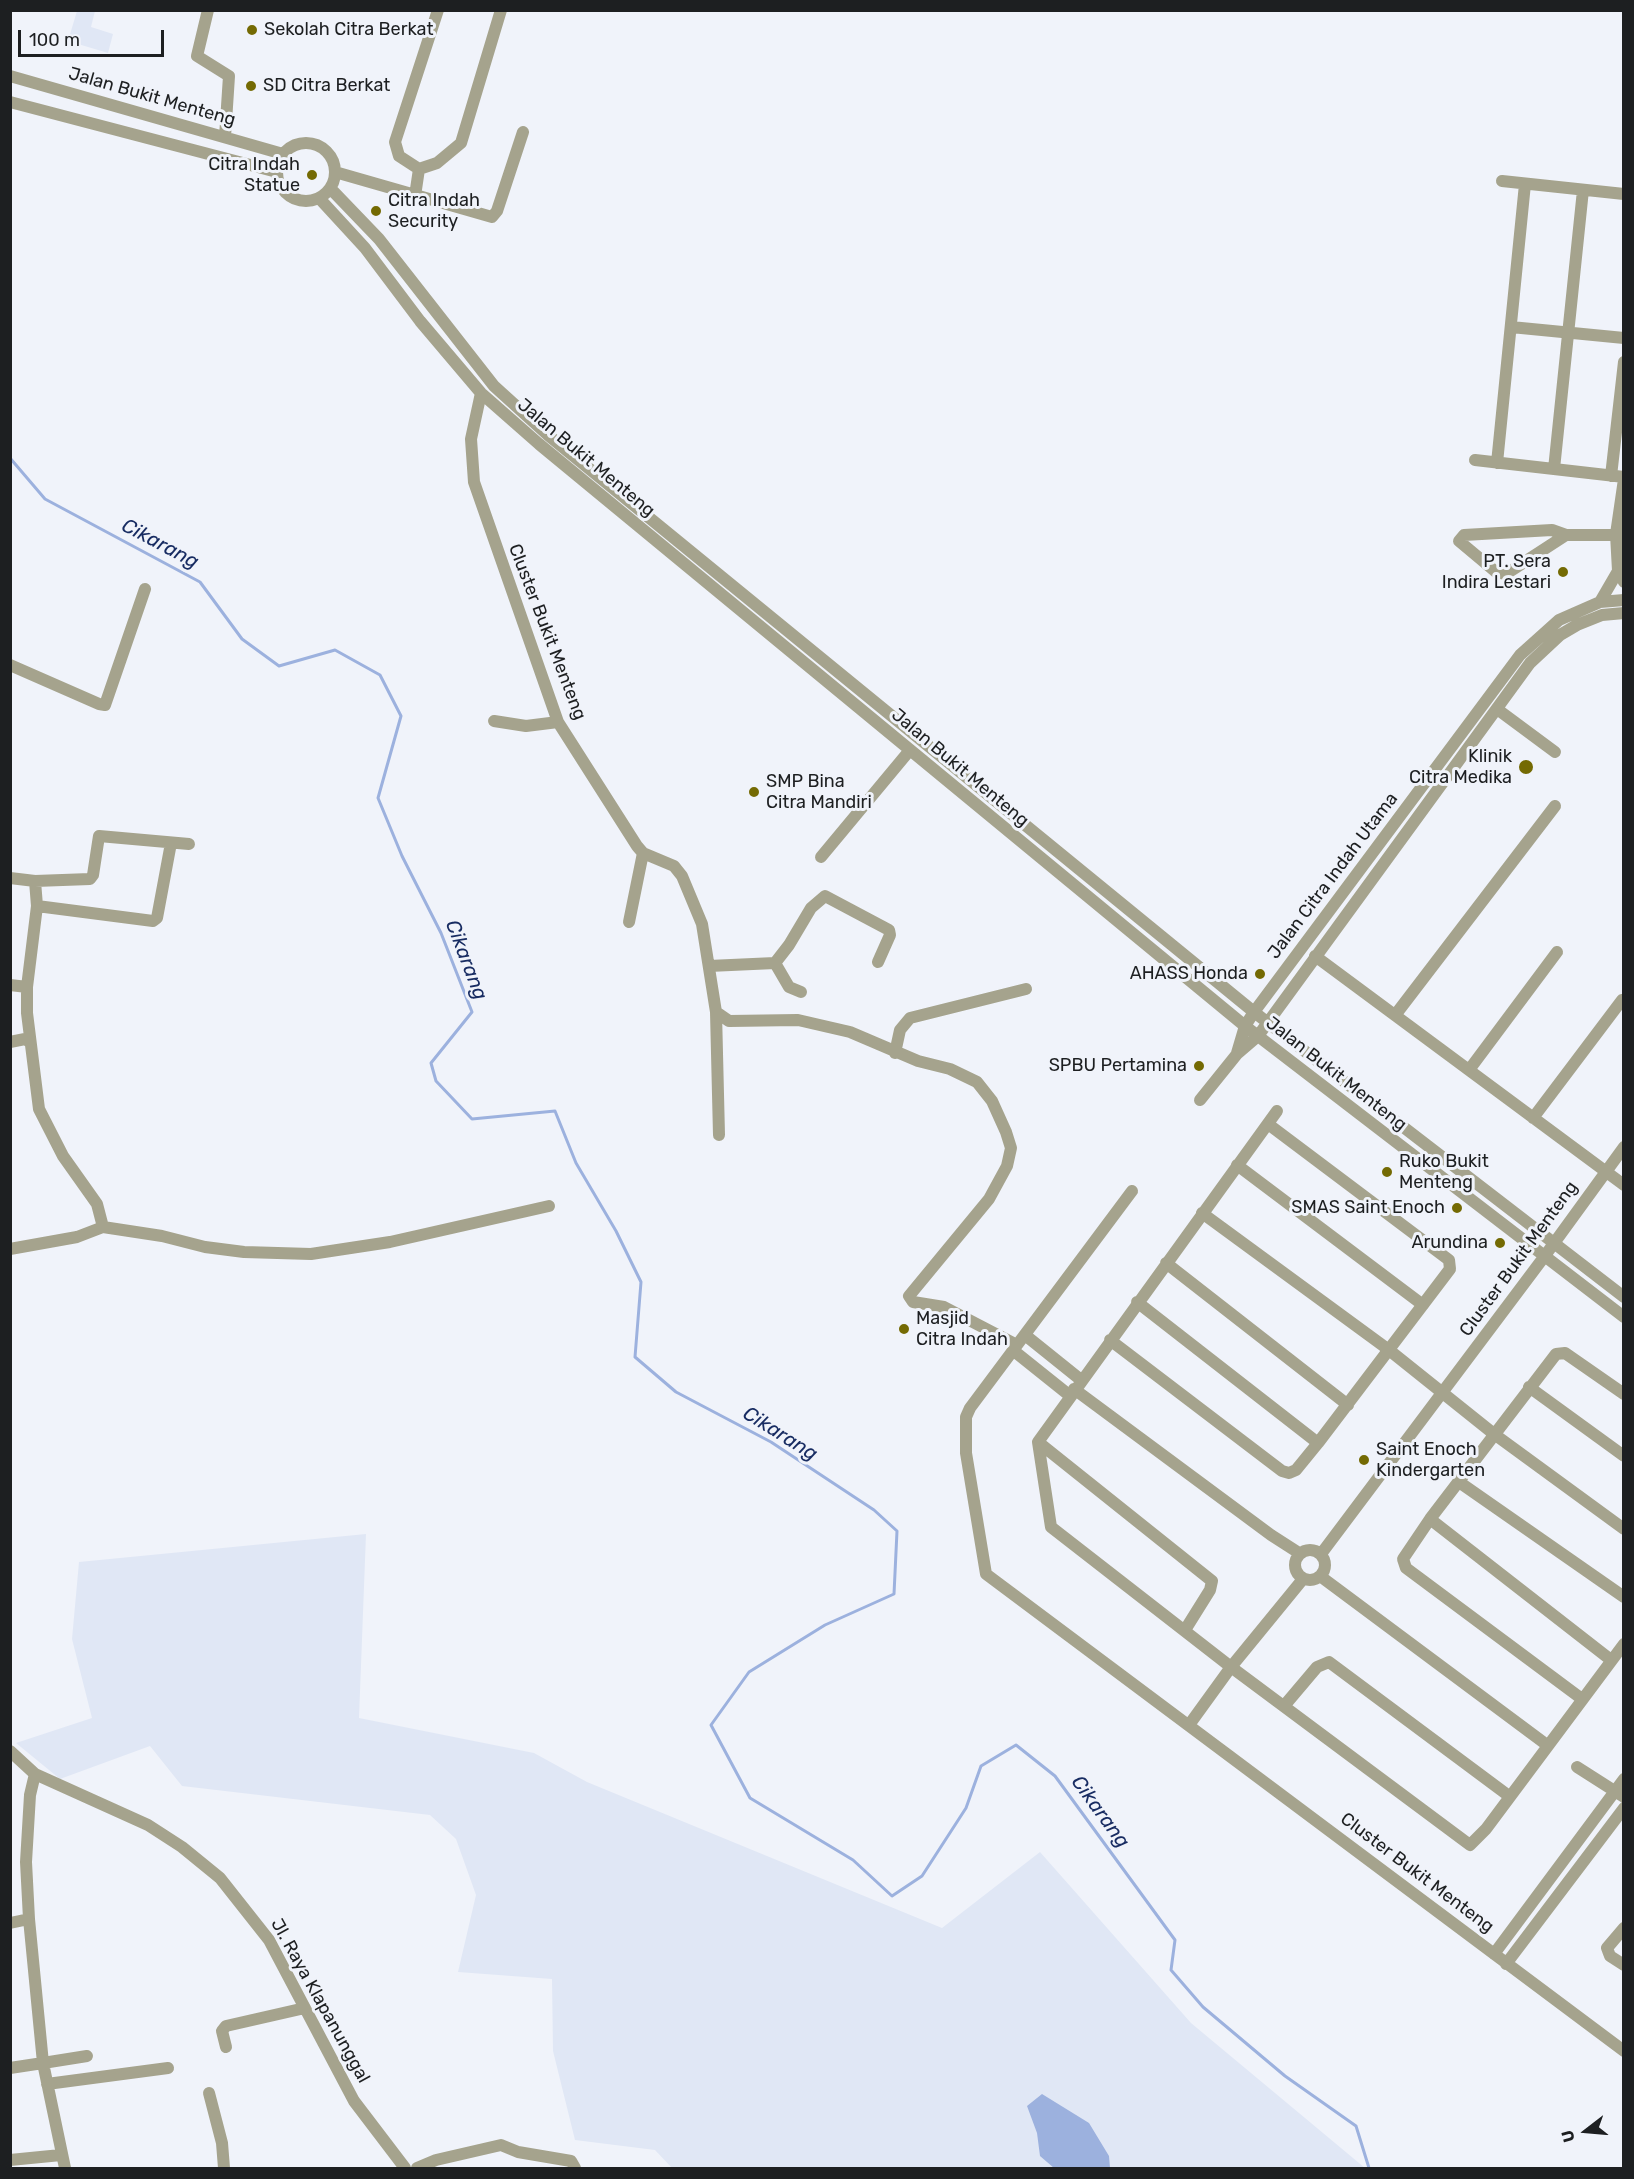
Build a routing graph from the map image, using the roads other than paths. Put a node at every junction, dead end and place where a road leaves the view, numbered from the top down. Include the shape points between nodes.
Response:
1 (208, 10) edge
2 (438, 10) edge
3 (501, 10) edge
4 (10, 76) edge
5 (10, 102) edge
6 (522, 132) dead end
7 (225, 137) junction
8 (284, 154) junction
9 (419, 169) junction
10 (278, 172) junction
11 (335, 172) junction
12 (1502, 181) dead end
13 (1526, 184) junction
14 (330, 188) junction
15 (1583, 190) junction
16 (1623, 194) edge
17 (415, 196) junction
18 (319, 198) junction
19 (1511, 327) junction
20 (1568, 333) junction
21 (1623, 338) edge
22 (1623, 362) edge
23 (481, 393) junction
24 (1475, 460) dead end
25 (1497, 463) junction
26 (1554, 469) junction
27 (1619, 477) edge
28 (1620, 534) edge
29 (1566, 535) junction
30 (1621, 577) edge
31 (145, 588) dead end
32 (1623, 600) edge
33 (1600, 602) junction
34 (1623, 613) edge
35 (10, 665) edge
36 (1497, 709) junction
37 (494, 721) dead end
38 (558, 722) junction
39 (910, 750) junction
40 (1555, 752) dead end
41 (1555, 806) dead end
42 (171, 843) junction
43 (189, 843) dead end
44 (643, 853) junction
45 (821, 857) dead end
46 (10, 878) edge
47 (35, 881) junction
48 (37, 906) junction
49 (628, 922) dead end
50 (1557, 952) dead end
51 (1315, 956) junction
52 (878, 962) dead end
53 (775, 963) junction
54 (709, 966) junction
55 (10, 985) edge
56 (27, 987) junction
57 (1026, 989) dead end
58 (801, 992) dead end
59 (1622, 1000) edge
60 (716, 1012) junction
61 (1254, 1012) junction
62 (1396, 1014) junction
63 (1268, 1023) junction
64 (1245, 1026) junction
65 (1258, 1036) junction
66 (10, 1042) edge
67 (30, 1042) junction
68 (896, 1053) junction
69 (1237, 1054) junction
70 (1469, 1070) junction
71 (1200, 1100) dead end
72 (1276, 1112) dead end
73 (1533, 1118) junction
74 (1268, 1124) junction
75 (719, 1135) dead end
76 (1623, 1147) edge
77 (1237, 1166) junction
78 (1605, 1172) junction
79 (1623, 1185) edge
80 (1132, 1191) dead end
81 (549, 1206) dead end
82 (1202, 1213) junction
83 (103, 1227) junction
84 (1554, 1243) junction
85 (10, 1249) edge
86 (1544, 1257) junction
87 (1166, 1263) junction
88 (1623, 1297) edge
89 (1137, 1302) junction
90 (1423, 1305) junction
91 (1623, 1317) edge
92 (1025, 1335) junction
93 (1110, 1340) junction
94 (1015, 1348) junction
95 (1389, 1350) junction
96 (1529, 1387) junction
97 (1075, 1388) junction
98 (1443, 1392) junction
99 (1623, 1394) edge
100 (1348, 1405) junction
101 (1494, 1434) junction
102 (1038, 1442) junction
103 (1318, 1443) junction
104 (1623, 1456) edge
105 (1459, 1482) junction
106 (1430, 1519) junction
107 (1623, 1529) edge
108 (1299, 1554) junction
109 (1321, 1554) junction
110 (1320, 1576) junction
111 (1304, 1579) junction
112 (1623, 1597) edge
113 (1185, 1630) junction
114 (1623, 1644) edge
115 (1611, 1660) junction
116 (1231, 1667) junction
117 (1581, 1699) junction
118 (1284, 1706) junction
119 (1189, 1725) junction
120 (1547, 1745) junction
121 (10, 1751) edge
122 (1577, 1767) dead end
123 (35, 1774) junction
124 (1623, 1779) edge
125 (1619, 1794) edge
126 (1509, 1796) junction
127 (1623, 1808) edge
128 (29, 1919) junction
129 (10, 1923) edge
130 (1623, 1928) edge
131 (1494, 1954) junction
132 (1506, 1964) junction
133 (1623, 1965) edge
134 (305, 2008) junction
135 (226, 2047) dead end
136 (1623, 2051) edge
137 (87, 2056) dead end
138 (43, 2063) junction
139 (10, 2068) edge
140 (168, 2068) dead end
141 (47, 2084) junction
142 (209, 2093) dead end
143 (60, 2155) junction
144 (10, 2160) edge
145 (65, 2169) edge
146 (224, 2169) edge
147 (405, 2169) edge
148 (417, 2169) edge
149 (575, 2169) edge

1 - 7 street via 197,56 229,76
2 - 9 street via 395,142 399,156
3 - 9 street via 461,143 437,164
4 - 7 street, Jalan Bukit Menteng
5 - 10 street
6 - 17 street via 495,215 489,217
7 - 8 street, Jalan Bukit Menteng
8 - 10 street
8 - 11 street via 299,144 312,144 328,154
9 - 17 street
10 - 18 street via 284,190 294,198
11 - 14 street
11 - 17 street
12 - 13 street
13 - 15 street
13 - 19 street
14 - 18 street
14 - 61 street, Jalan Bukit Menteng via 379,239 495,386 548,435
15 - 16 street
15 - 20 street
18 - 23 street, Jalan Bukit Menteng via 365,248
19 - 20 street
19 - 25 street
20 - 21 street
20 - 26 street
22 - 27 street
23 - 38 street, Cluster Bukit Menteng via 471,439 474,482
23 - 39 street, Jalan Bukit Menteng
24 - 25 street
25 - 26 street
26 - 27 street
27 - 28 street
28 - 29 street
28 - 30 street
29 - 29 street via 1506,574 1496,572 1459,541 1464,535 1552,530
30 - 33 street
31 - 35 street via 105,705
32 - 33 street, Jalan Citra Indah Utama
33 - 61 street, Jalan Citra Indah Utama via 1559,620 1520,655
34 - 36 street via 1602,615 1560,635 1530,663
36 - 40 street
36 - 51 street
37 - 38 street via 526,726
38 - 44 street, Cluster Bukit Menteng
39 - 45 street
39 - 64 street, Jalan Bukit Menteng
41 - 62 street
42 - 43 street
42 - 47 street via 99,836 90,879
42 - 48 street via 157,918 153,921
44 - 49 street
44 - 54 street via 680,870 702,924
46 - 47 street
47 - 48 street
48 - 56 street
50 - 70 street
51 - 62 street
51 - 63 street
52 - 53 street via 889,930 825,896 811,908
53 - 54 street
53 - 58 street via 789,987
54 - 60 street
55 - 56 street
56 - 67 street
57 - 68 street via 910,1018 900,1030
59 - 73 street
60 - 68 street via 729,1020 798,1020 850,1032
60 - 75 street
61 - 63 street, Jalan Bukit Menteng
61 - 64 street, Jalan Citra Indah Utama
62 - 70 street
63 - 65 street
63 - 84 street, Jalan Bukit Menteng
64 - 65 street, Jalan Bukit Menteng
64 - 69 street, Jalan Citra Indah Utama
65 - 69 street
65 - 86 street, Jalan Bukit Menteng
66 - 67 street
67 - 83 street via 39,1109 63,1156 97,1204
68 - 94 street via 950,1069 977,1082 992,1101 1011,1148 989,1199 910,1293 910,1299 944,1307
69 - 71 street
70 - 73 street
72 - 74 street
73 - 78 street
74 - 77 street
74 - 90 street via 1449,1260 1450,1269
76 - 78 street, Cluster Bukit Menteng
77 - 82 street
77 - 90 street
78 - 79 street
78 - 84 street, Cluster Bukit Menteng
80 - 92 street, Cluster Bukit Menteng
81 - 83 street via 390,1242 311,1254 214,1249
82 - 87 street
82 - 95 street
83 - 85 street via 78,1237
84 - 86 street, Cluster Bukit Menteng
84 - 88 street, Jalan Bukit Menteng
86 - 91 street, Jalan Bukit Menteng
86 - 98 street, Cluster Bukit Menteng
87 - 89 street
87 - 100 street
89 - 93 street
89 - 103 street
90 - 95 street
92 - 94 street, Cluster Bukit Menteng
92 - 97 street
93 - 97 street
93 - 103 street via 1282,1471 1296,1470
94 - 97 street
94 - 119 street, Cluster Bukit Menteng via 966,1417 966,1453 985,1571
95 - 98 street
95 - 100 street
96 - 99 street via 1560,1352
96 - 101 street
96 - 104 street
97 - 102 street
97 - 108 street
98 - 101 street
98 - 109 street, Cluster Bukit Menteng
100 - 103 street
101 - 105 street
101 - 107 street
102 - 113 street via 1052,1527
102 - 113 street via 1212,1581
105 - 106 street
105 - 112 street
106 - 115 street
106 - 117 street via 1403,1559 1407,1568
108 - 109 street via 1310,1549
108 - 111 street via 1295,1570
109 - 110 street via 1325,1566
110 - 111 street via 1315,1580
110 - 120 street
111 - 116 street
113 - 116 street
114 - 115 street
115 - 117 street
116 - 118 street
116 - 119 street
117 - 120 street
118 - 126 street via 1317,1667 1329,1662
118 - 126 street via 1470,1845
119 - 131 street, Cluster Bukit Menteng
120 - 126 street
121 - 123 street, Jl. Raya Klapanunggal
122 - 125 street
123 - 128 street via 26,1862
123 - 134 street, Jl. Raya Klapanunggal via 148,1825 182,1846 220,1878 269,1940
124 - 125 street
125 - 131 street
127 - 132 street
128 - 129 street
128 - 138 street
130 - 133 street via 1607,1948 1610,1956
131 - 132 street, Cluster Bukit Menteng
132 - 136 street, Cluster Bukit Menteng
134 - 135 street via 226,2026 222,2031
134 - 147 street, Jl. Raya Klapanunggal via 365,2119
137 - 138 street
138 - 139 street
138 - 141 street
140 - 141 street
141 - 143 street
142 - 146 street via 222,2143
143 - 144 street
143 - 145 street
148 - 149 street via 436,2160 501,2145 570,2161

